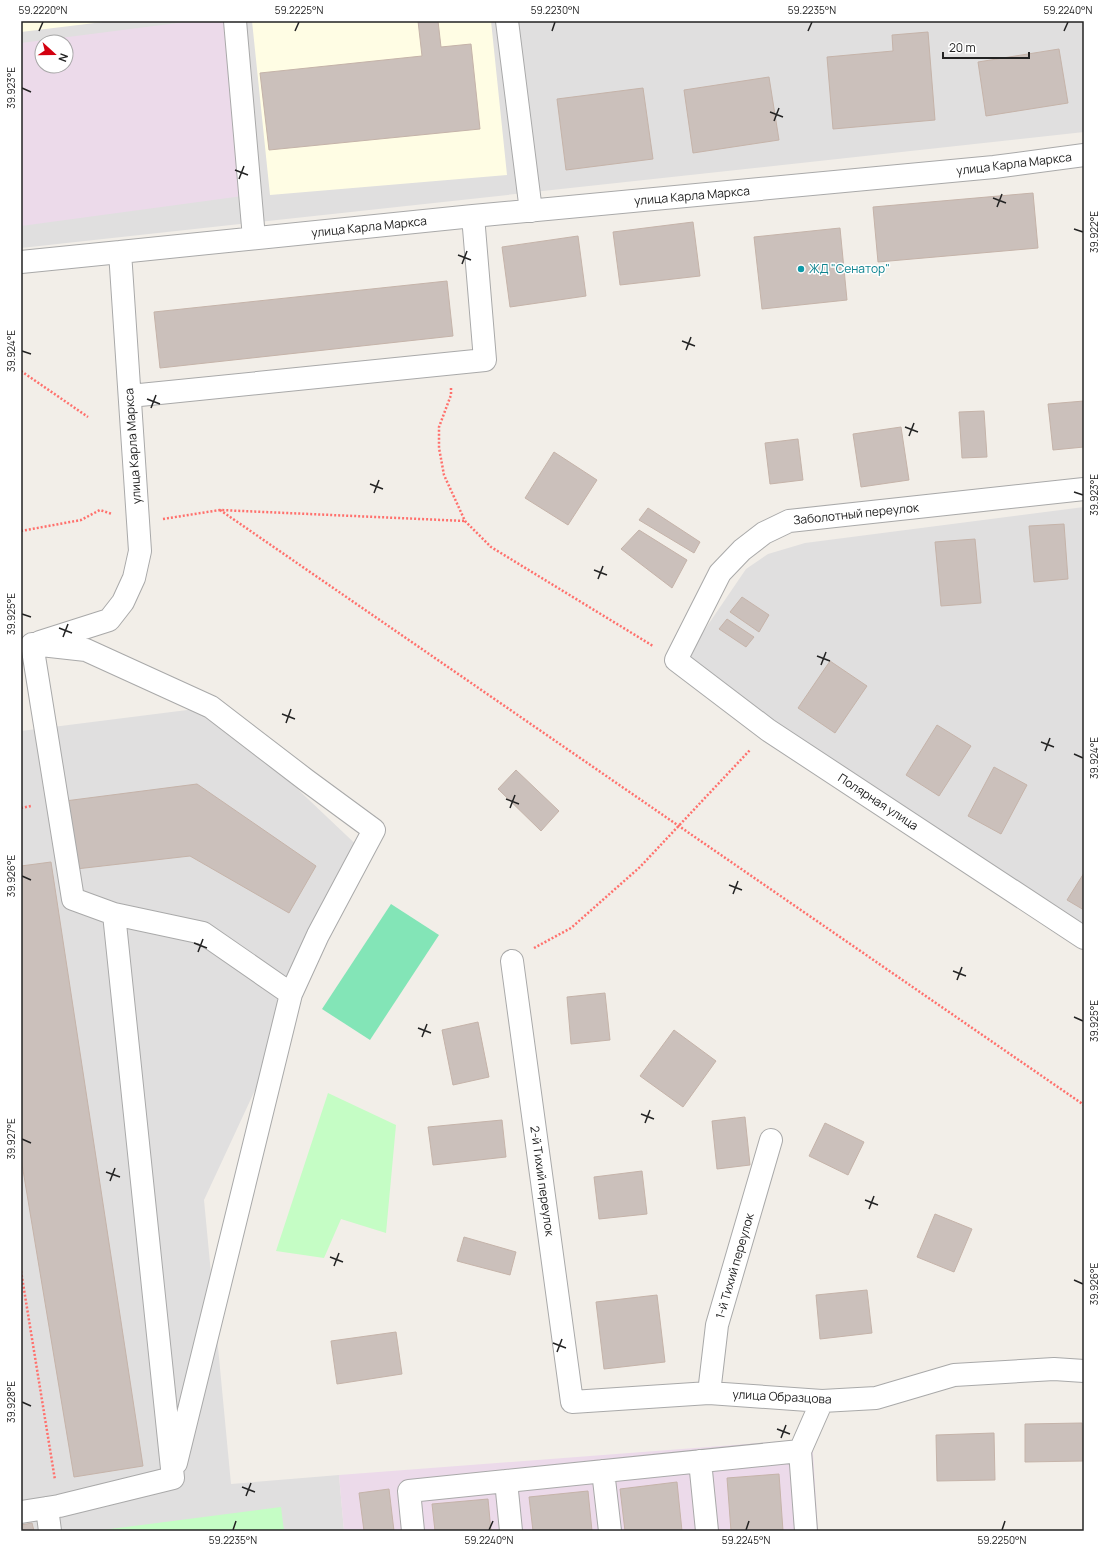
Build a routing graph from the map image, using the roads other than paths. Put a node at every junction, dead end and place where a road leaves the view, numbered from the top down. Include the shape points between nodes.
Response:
1 (235, 21) edge
2 (507, 21) edge
3 (1084, 155) edge
4 (531, 211) junction
5 (474, 216) junction
6 (254, 238) junction
7 (120, 252) junction
8 (21, 262) edge
9 (130, 396) junction
10 (1084, 489) edge
11 (27, 645) edge
12 (676, 660) joint
13 (114, 914) junction
14 (1084, 938) edge
15 (512, 961) road end
16 (291, 994) junction
17 (772, 1140) dead end
18 (1084, 1371) edge
19 (709, 1393) junction
20 (822, 1401) junction
21 (572, 1402) joint
22 (800, 1451) junction
23 (700, 1461) junction
24 (604, 1471) junction
25 (173, 1478) junction
26 (506, 1481) junction
27 (53, 1507) junction
28 (21, 1512) edge
29 (50, 1531) edge
30 (413, 1531) edge
31 (511, 1531) edge
32 (610, 1531) edge
33 (707, 1531) edge
34 (806, 1531) edge

1 - 6 street
2 - 4 street
3 - 4 street, улица Карла Маркса via 986,168
4 - 5 street, улица Карла Маркса
5 - 6 street, улица Карла Маркса
5 - 9 street via 485,360
6 - 7 street, улица Карла Маркса
7 - 8 street
7 - 9 street, улица Карла Маркса
9 - 11 street, улица Карла Маркса via 140,551 134,578 123,602 109,620
10 - 12 street, Заболотный переулок via 790,520 764,533 742,550 720,573
11 - 13 street via 73,899
11 - 16 street via 86,650 211,707 374,830 318,935
12 - 14 street, Полярная улица via 768,730
13 - 16 street via 202,933
13 - 25 street
15 - 21 street, 2-й Тихий переулок
16 - 25 street
17 - 19 street, 1-й Тихий переулок via 717,1326
18 - 20 street, улица Образцова via 1054,1369 954,1375 876,1398
19 - 20 street, улица Образцова
19 - 21 street, улица Образцова
20 - 22 street
22 - 23 street
22 - 34 street
23 - 24 street
23 - 33 street
24 - 26 street
24 - 32 street
25 - 27 street
26 - 30 street via 409,1491
26 - 31 street
27 - 28 street
27 - 29 street

